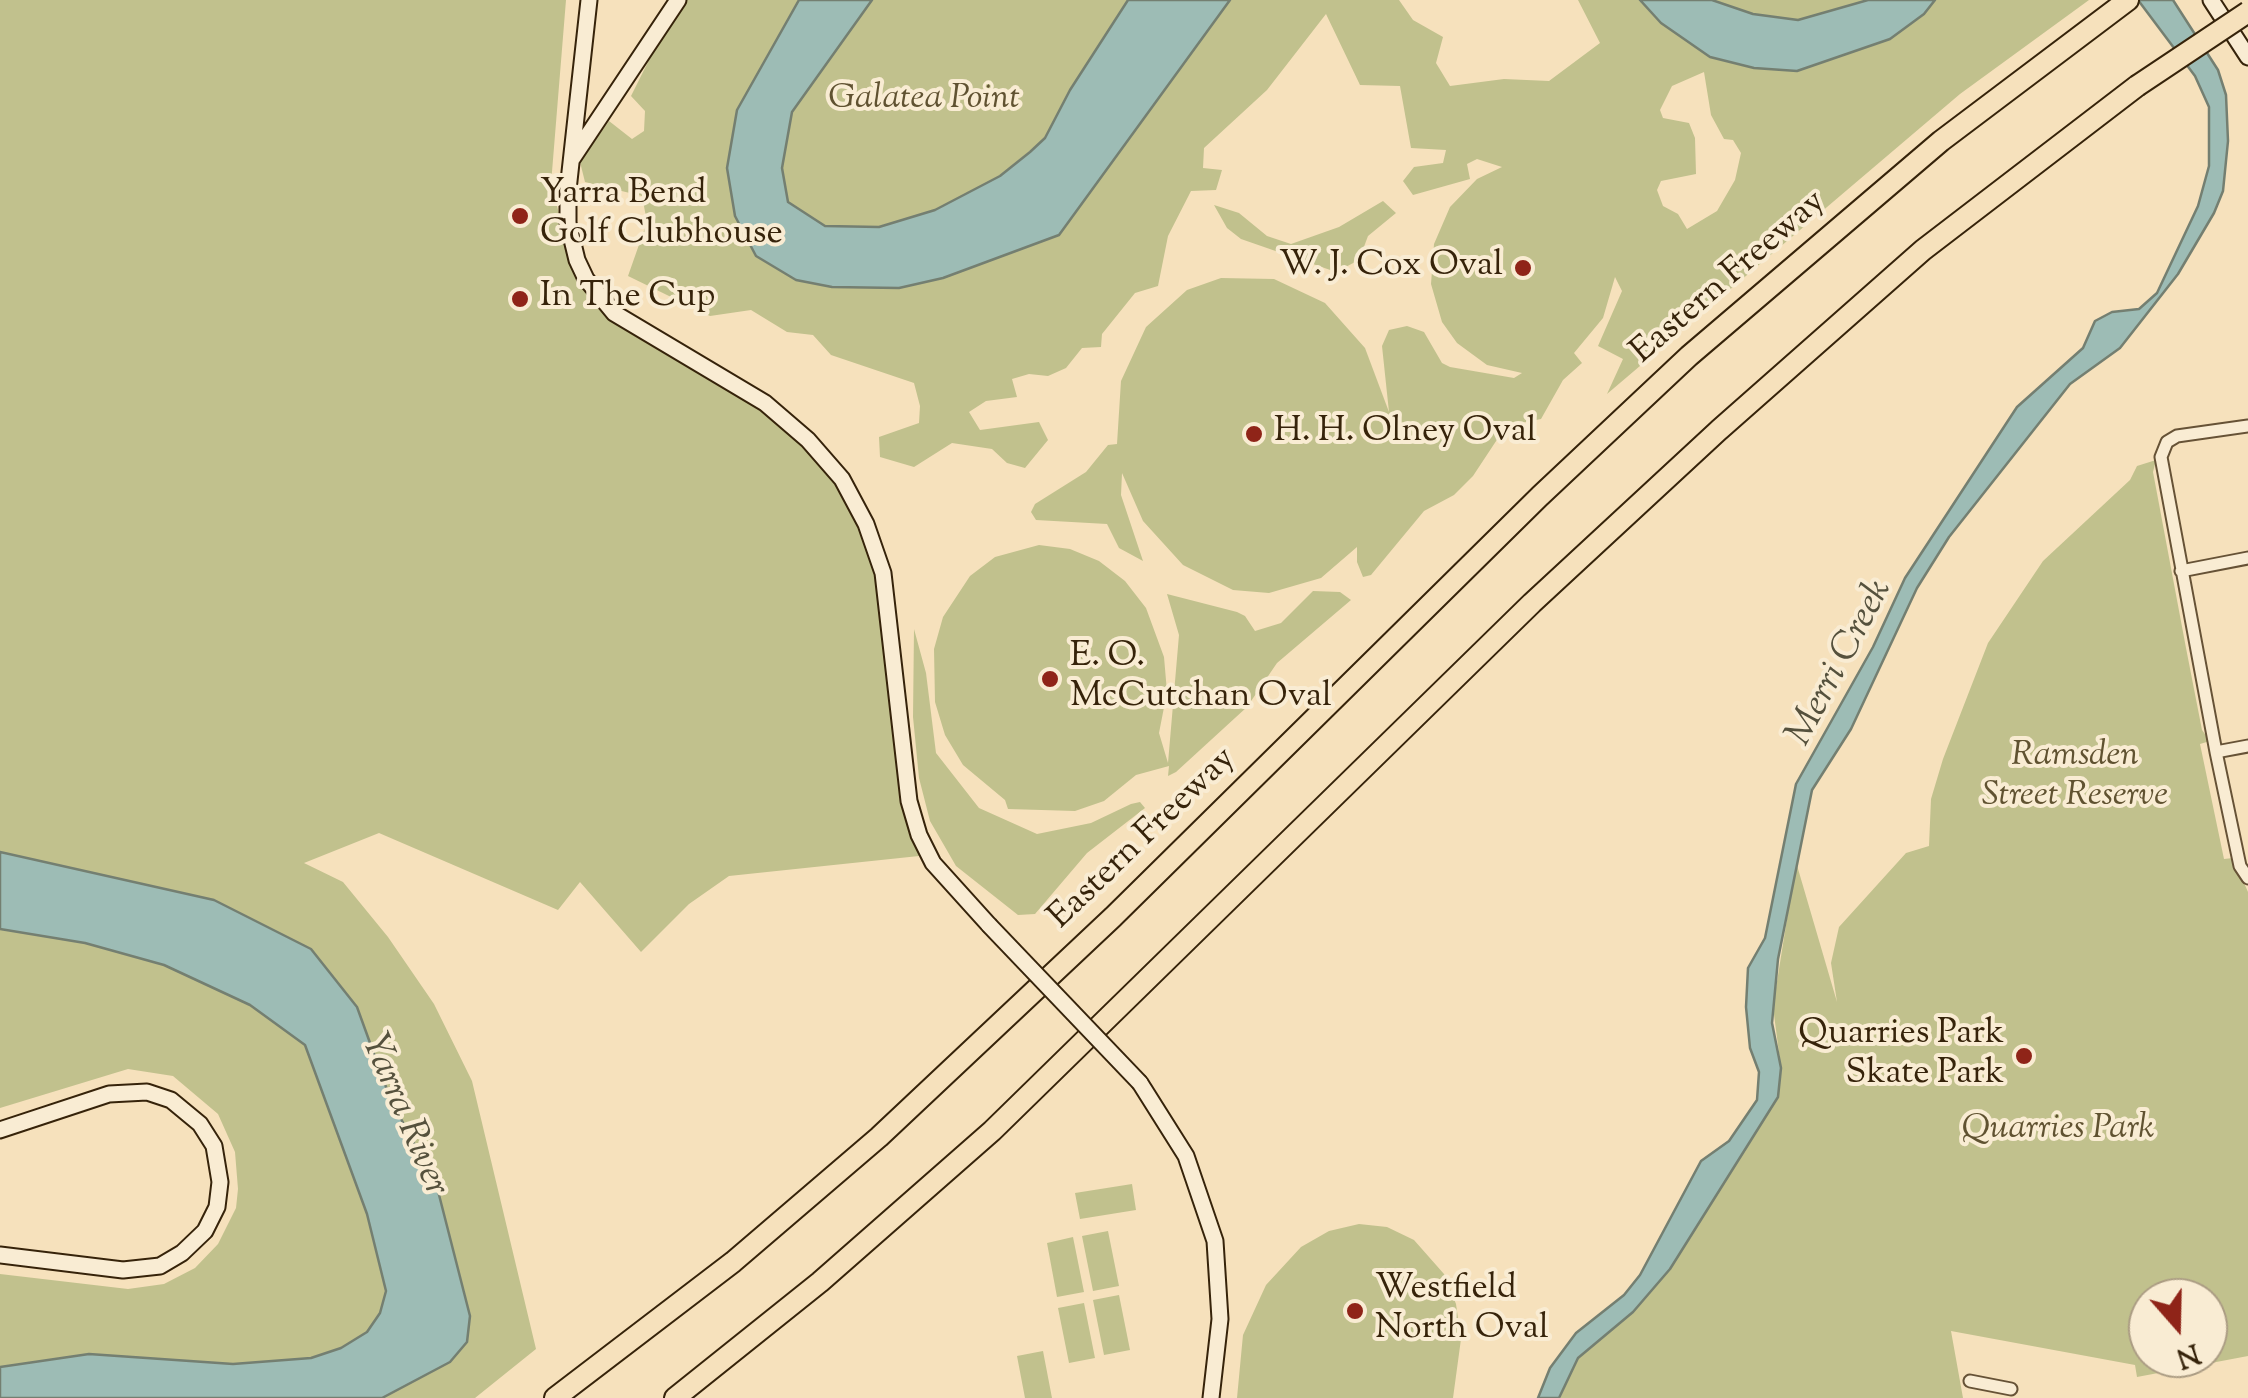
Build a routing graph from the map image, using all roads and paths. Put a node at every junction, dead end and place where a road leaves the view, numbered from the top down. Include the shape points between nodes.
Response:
1 (589, 0) edge
2 (678, 0) edge
3 (2128, 0) edge
4 (2211, 0) edge
5 (2248, 12) edge
6 (2248, 25) edge
7 (2248, 57) edge
8 (2138, 86) junction
9 (570, 162) junction
10 (2248, 426) edge
11 (2248, 558) edge
12 (2181, 571) junction
13 (2248, 746) edge
14 (2216, 752) junction
15 (2248, 878) edge
16 (0, 1130) edge
17 (0, 1255) edge
18 (1970, 1381) dead end
19 (2011, 1389) dead end
20 (555, 1398) edge
21 (674, 1398) edge
22 (1210, 1398) edge

1 - 9 street
2 - 9 street
3 - 20 highway, Eastern Freeway via 1913,165 1689,356 879,1137 733,1262
4 - 7 street
5 - 8 highway, bridge
6 - 8 highway, bridge
8 - 21 highway via 1972,210 1719,430 978,1143
9 - 22 street, bridge via 571,241 600,299 786,420 825,457 857,505 883,573 908,802 933,863 1140,1083 1186,1156 1212,1227 1220,1319
10 - 12 street via 2177,436 2164,447
11 - 12 street
12 - 14 street
13 - 14 street
14 - 15 street
16 - 17 street via 109,1094 147,1092 171,1100 200,1124 214,1146 220,1182 205,1231 160,1266 123,1270
18 - 19 street

